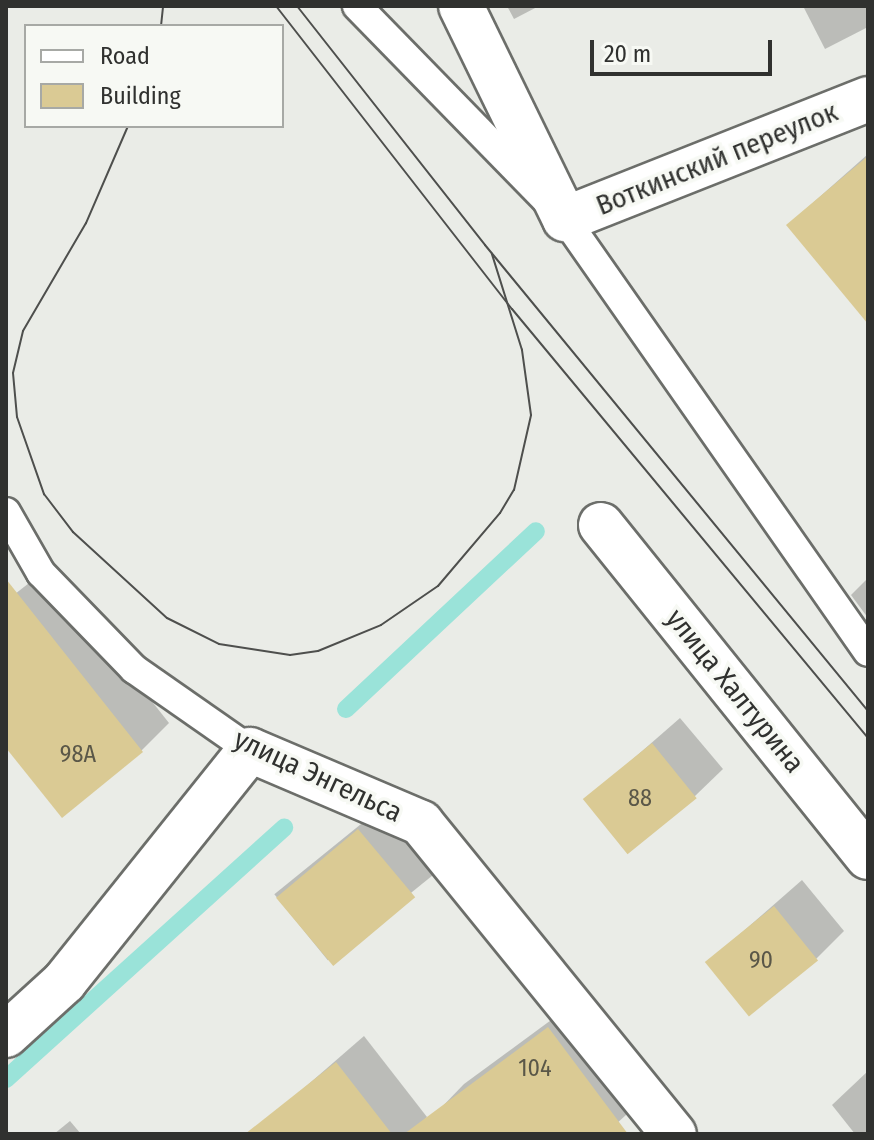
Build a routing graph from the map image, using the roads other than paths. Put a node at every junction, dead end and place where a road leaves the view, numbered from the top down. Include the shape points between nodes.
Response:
1 (357, 6) edge
2 (461, 6) edge
3 (868, 99) edge
4 (565, 219) junction
5 (6, 512) edge
6 (601, 525) dead end
7 (868, 652) edge
8 (250, 750) junction
9 (868, 857) edge
10 (6, 1035) edge
11 (674, 1134) edge

1 - 4 lane
2 - 4 street
3 - 4 street, Воткинский переулок
4 - 7 lane
5 - 8 lane, улица Энгельса via 41,573 134,669
6 - 9 street, улица Халтурина
8 - 10 street via 64,982
8 - 11 street, улица Энгельса via 421,823

